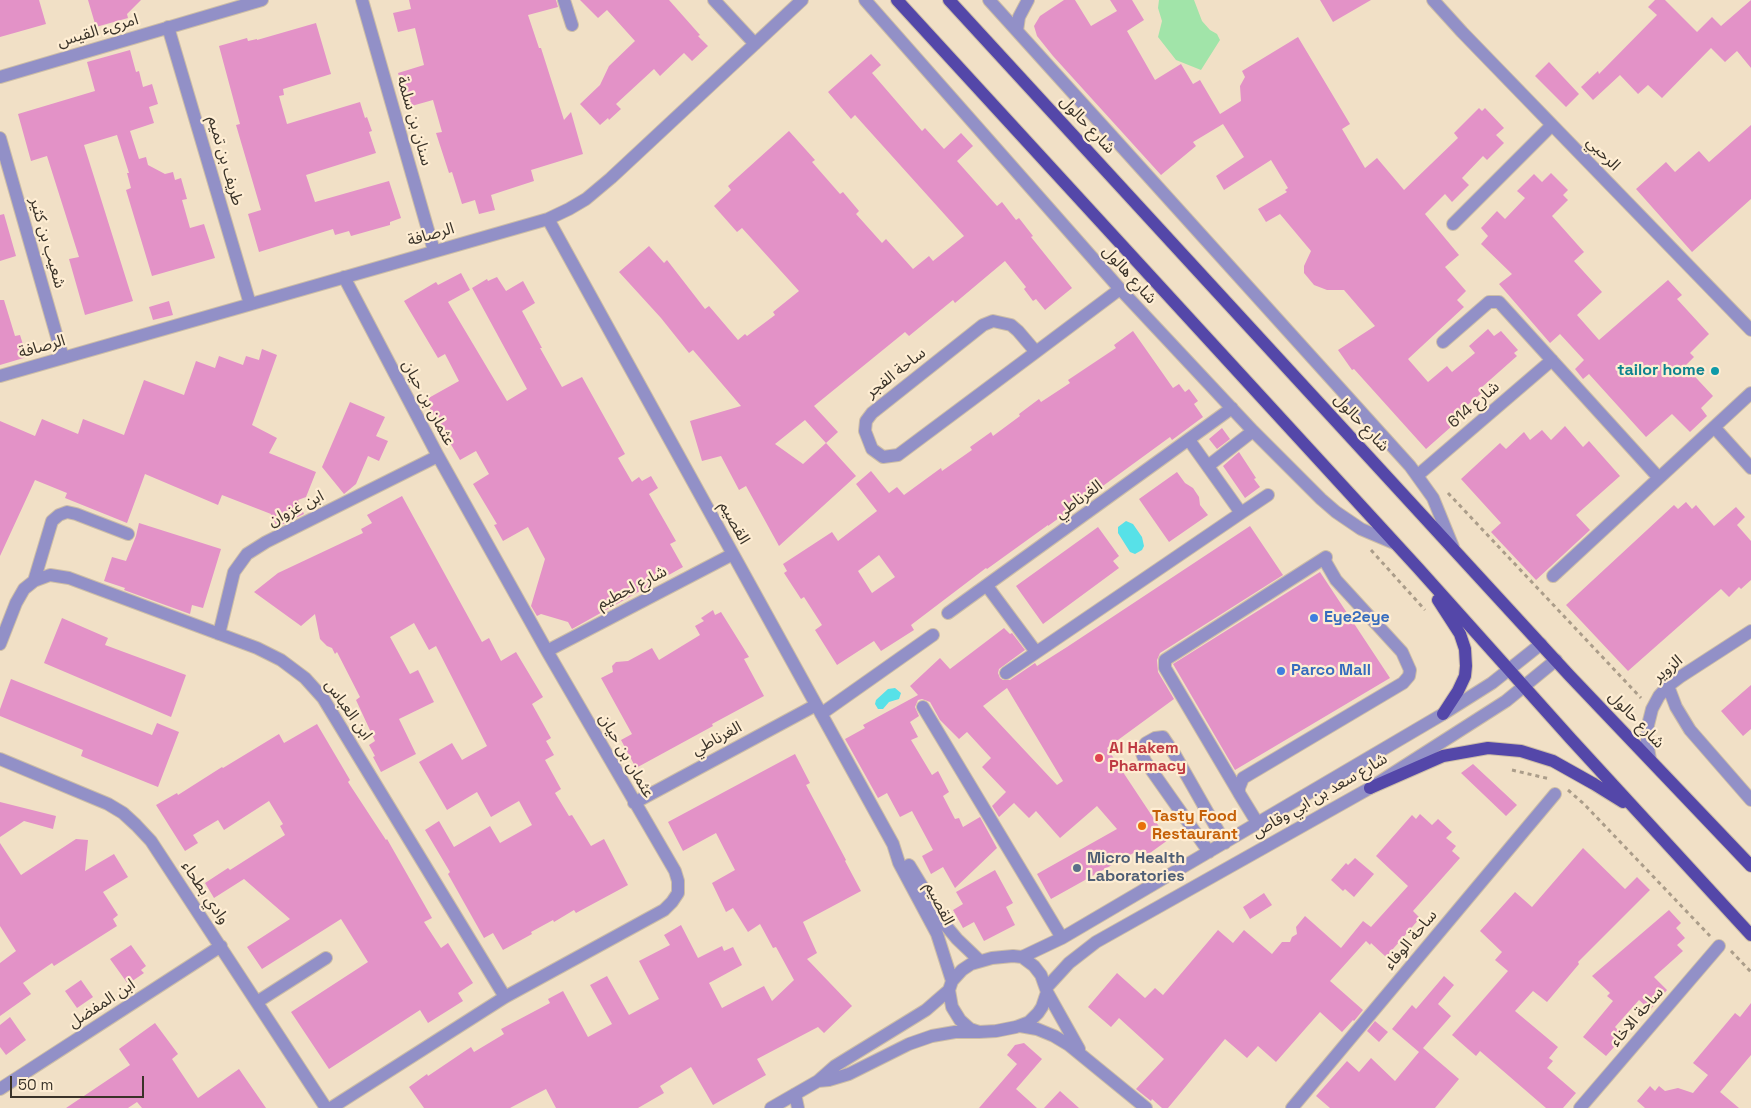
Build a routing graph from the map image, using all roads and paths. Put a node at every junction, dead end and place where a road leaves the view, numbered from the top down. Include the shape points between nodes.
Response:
1 (262, 0) edge
2 (362, 0) edge
3 (564, 0) edge
4 (714, 0) edge
5 (802, 0) edge
6 (865, 0) edge
7 (896, 0) edge
8 (949, 0) edge
9 (989, 0) edge
10 (1028, 0) edge
11 (1433, 0) edge
12 (572, 25) dead end
13 (168, 27) junction
14 (1017, 31) junction
15 (755, 44) junction
16 (0, 77) edge
17 (1552, 125) junction
18 (0, 138) edge
19 (548, 219) junction
20 (1453, 224) dead end
21 (434, 251) junction
22 (344, 277) junction
23 (1120, 289) junction
24 (250, 304) junction
25 (1751, 330) edge
26 (1443, 342) dead end
27 (1036, 352) junction
28 (63, 358) junction
29 (1552, 360) junction
30 (0, 376) edge
31 (1751, 393) edge
32 (1232, 408) junction
33 (1714, 427) junction
34 (1254, 431) junction
35 (1189, 440) junction
36 (438, 456) junction
37 (1208, 466) junction
38 (1751, 468) edge
39 (1418, 475) junction
40 (1659, 478) junction
41 (1446, 490) dead end
42 (1268, 495) dead end
43 (1241, 513) junction
44 (128, 534) dead end
45 (1394, 543) junction
46 (1367, 546) dead end
47 (1453, 547) junction
48 (733, 554) junction
49 (1418, 568) junction
50 (1553, 576) dead end
51 (34, 581) junction
52 (988, 586) junction
53 (948, 613) dead end
54 (1429, 614) dead end
55 (1751, 631) edge
56 (219, 634) junction
57 (933, 635) dead end
58 (0, 644) edge
59 (1541, 644) junction
60 (546, 651) junction
61 (1036, 652) junction
62 (1556, 660) junction
63 (1509, 670) junction
64 (1006, 673) dead end
65 (1668, 686) junction
66 (1524, 687) junction
67 (923, 708) dead end
68 (818, 709) junction
69 (1652, 709) junction
70 (1444, 714) junction
71 (1650, 759) junction
72 (3, 764) edge
73 (1512, 770) dead end
74 (1557, 787) junction
75 (1370, 788) junction
76 (1239, 793) junction
77 (1751, 800) edge
78 (634, 803) junction
79 (1638, 812) junction
80 (1258, 824) junction
81 (1225, 843) junction
82 (893, 844) junction
83 (1209, 852) junction
84 (1751, 866) edge
85 (1751, 935) edge
86 (1062, 938) junction
87 (221, 946) junction
88 (1719, 946) junction
89 (1022, 957) junction
90 (326, 958) dead end
91 (980, 961) junction
92 (1751, 972) edge
93 (950, 986) junction
94 (1047, 990) junction
95 (505, 997) junction
96 (257, 1002) junction
97 (1020, 1026) junction
98 (979, 1032) junction
99 (1083, 1056) junction
100 (818, 1081) junction
101 (0, 1089) edge
102 (795, 1094) junction
103 (326, 1108) edge
104 (331, 1108) edge
105 (771, 1108) edge
106 (798, 1108) edge
107 (1146, 1108) edge
108 (1292, 1108) edge
109 (1580, 1108) edge

1 - 13 street, امرىء القيس
2 - 21 street, سنان بن سلمة
3 - 12 street
4 - 15 street
5 - 15 street, الرصافة
6 - 23 street, شارع هالول
7 - 45 main road
8 - 47 main road, شارع حالول
9 - 14 street
10 - 14 street via 1019,17
11 - 17 street, الرحبي
13 - 16 street, امرىء القيس
13 - 24 street, طريف بن تميم
14 - 39 street
15 - 19 street, الرصافة via 605,183 586,199
17 - 20 street
17 - 25 street, الرحبي
18 - 28 street, شعيب بن كثير
19 - 21 street, الرصافة
19 - 48 street, القصيم
21 - 22 street, الرصافة
22 - 24 street, الرصافة
22 - 36 street, عثمان بن حيان
23 - 27 street, ساحة الفجر
23 - 32 street, شارع هالول
24 - 28 street, الرصافة
26 - 29 street via 1489,302 1498,302
27 - 27 street, ساحة الفجر via 898,455 883,457 872,449 865,431 872,413 983,325 992,321 1010,325
28 - 30 street, الرصافة
29 - 39 street, شارع 614
29 - 40 street
31 - 33 street
32 - 34 street, شارع هالول
32 - 35 street, الغرناطي
33 - 38 street
33 - 40 street
34 - 37 street
34 - 45 street, شارع هالول via 1336,512 1361,529
35 - 37 street
35 - 52 street, الغرناطي
36 - 56 street, ابن غزوان via 247,554 234,572
36 - 60 street, عثمان بن حيان
37 - 43 street
39 - 47 street via 1433,498
40 - 50 street
41 - 69 path
42 - 43 street
43 - 61 street
44 - 51 street via 76,514 67,512 59,515 52,521
45 - 49 main road
46 - 54 path
47 - 59 main road, شارع حالول
48 - 60 street, شارع لحطيم
48 - 68 street, القصيم
49 - 63 main road
49 - 70 main road via 1460,634 1465,649 1465,676
51 - 56 street, ابن العباس via 50,575 69,578
51 - 58 street via 24,589 16,603
52 - 53 street, الغرناطي
52 - 61 street
55 - 65 street, الزوير
56 - 95 street, ابن العباس via 281,660 305,678 323,698
57 - 68 street, الغرناطي
59 - 62 main road, شارع حالول
59 - 63 street, شارع سعد بن ابي وقاص
60 - 78 street, عثمان بن حيان
61 - 64 street
62 - 66 street, شارع سعد بن ابي وقاص
62 - 71 main road, شارع حالول
63 - 66 main road
63 - 70 street, شارع سعد بن ابي وقاص
65 - 69 street, الزوير
65 - 77 street via 1690,730
66 - 75 street, شارع سعد بن ابي وقاص
66 - 79 main road
67 - 86 street
68 - 78 street, الغرناطي
68 - 82 street, القصيم
69 - 71 street, الزوير via 1647,742
70 - 80 street, شارع سعد بن ابي وقاص
71 - 84 main road, شارع حالول
72 - 87 street, وادي بطحاء via 87,794 123,813 151,841
73 - 74 path via 1536,774
74 - 88 path via 1573,793
74 - 108 street, ساحة الوفاء
75 - 79 main road via 1443,756 1488,748 1522,751 1553,761
75 - 94 street, شارع سعد بن ابي وقاص via 1096,942 1069,963
76 - 76 street via 1243,778 1403,683 1409,676 1410,670 1402,652 1336,580 1327,566 1326,557 1165,660 1165,668
76 - 80 street
78 - 95 street, عثمان بن حيان via 675,871 678,893 664,910
79 - 85 main road
80 - 81 street, شارع سعد بن ابي وقاص
81 - 83 street, شارع سعد بن ابي وقاص
81 - 83 street via 1163,737 1146,743 1141,751 1145,761
82 - 91 street, القصيم via 906,859 947,927
82 - 93 street, القصيم via 899,863 937,934
83 - 86 street, شارع سعد بن ابي وقاص
86 - 89 street, شارع سعد بن ابي وقاص
87 - 96 street, وادي بطحاء
87 - 101 street, ابن المفضل
88 - 92 path via 1724,942
88 - 109 street, ساحة الاخاء
89 - 91 street
89 - 94 street via 1038,970
90 - 96 street
91 - 93 street via 962,970
93 - 98 street via 952,1007 960,1020
93 - 100 street via 926,1010 835,1066
94 - 97 street via 1046,1000 1038,1013 1030,1022
94 - 99 street
95 - 104 street, عثمان بن حيان
96 - 103 street, وادي بطحاء
97 - 98 street
97 - 99 street via 1054,1036
98 - 100 street via 932,1036 849,1074
99 - 107 street
100 - 102 street
102 - 105 street
102 - 106 street

